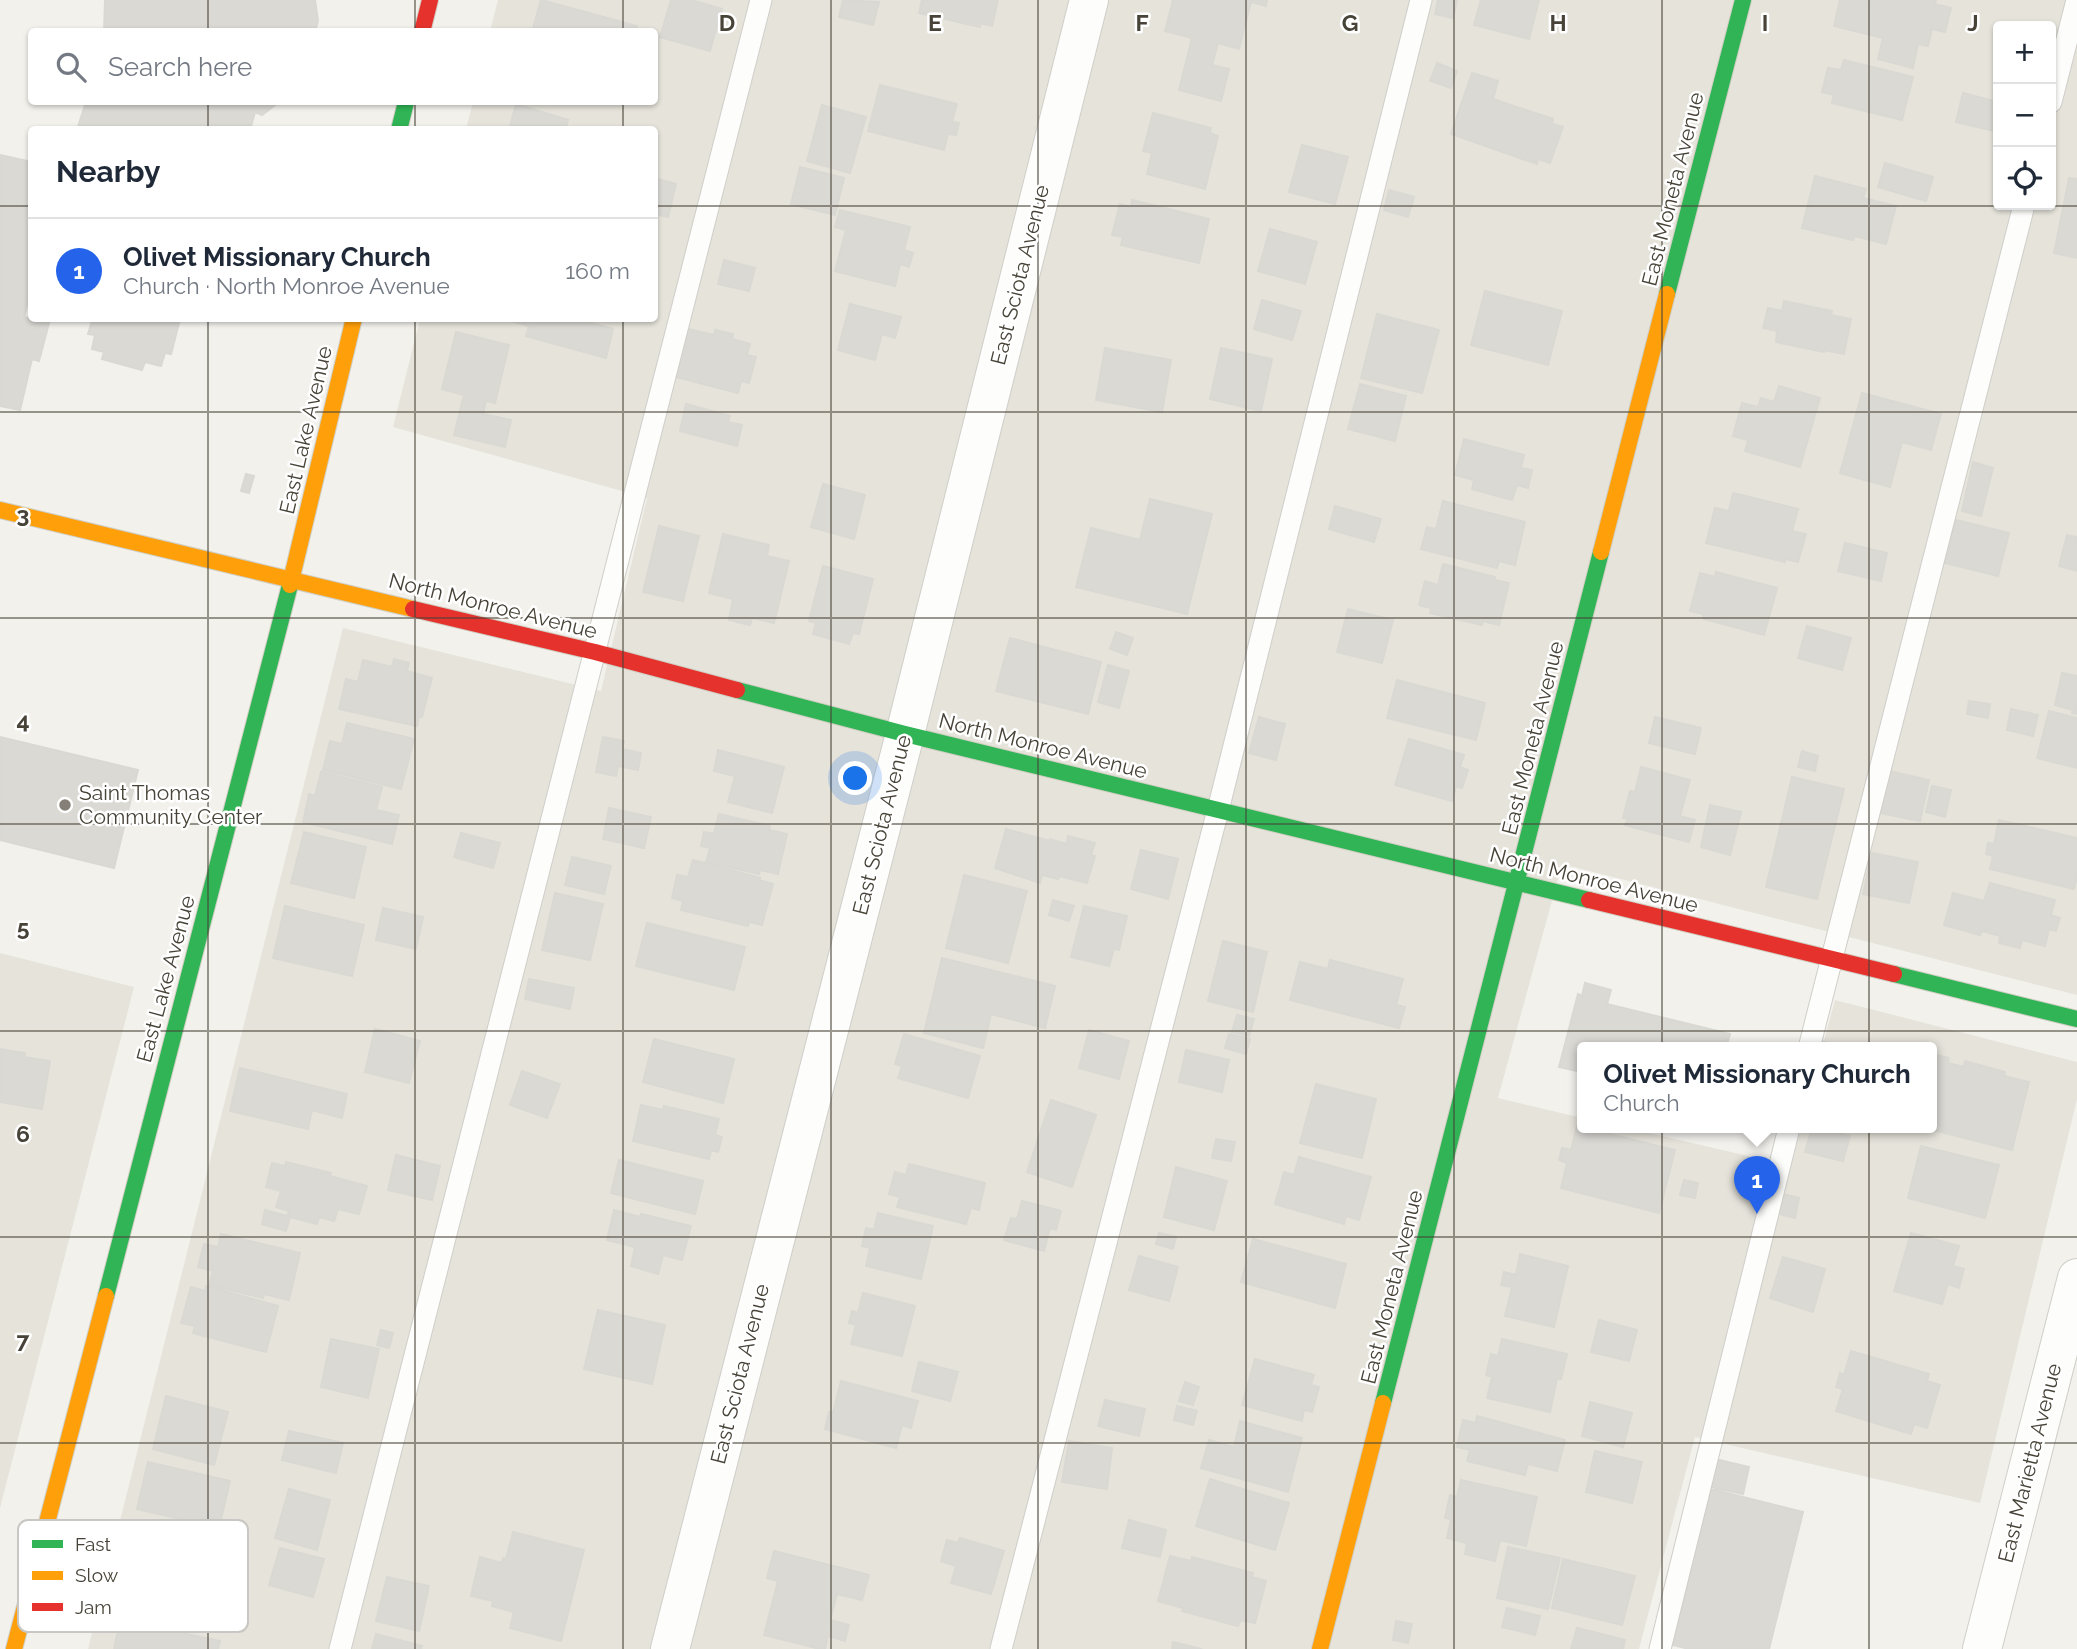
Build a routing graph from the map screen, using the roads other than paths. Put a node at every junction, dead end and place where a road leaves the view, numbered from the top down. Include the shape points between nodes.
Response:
1 (430, 0) edge
2 (761, 0) edge
3 (1089, 0) edge
4 (1421, 0) edge
5 (1743, 0) edge
6 (2077, 0) edge
7 (423, 28) edge
8 (2056, 84) edge
9 (405, 105) edge
10 (400, 126) edge
11 (2023, 210) edge
12 (353, 322) edge
13 (0, 510) edge
14 (292, 579) junction
15 (595, 652) junction
16 (905, 734) junction
17 (1218, 810) junction
18 (1518, 883) junction
19 (1831, 959) junction
20 (2077, 1019) edge
21 (1810, 1042) edge
22 (1788, 1133) edge
23 (2077, 1278) edge
24 (48, 1520) edge
25 (18, 1632) edge
26 (14, 1649) edge
27 (340, 1649) edge
28 (670, 1649) edge
29 (1001, 1649) edge
30 (1321, 1649) edge
31 (1660, 1649) edge
32 (1982, 1649) edge

1 - 7 street
2 - 15 lane
3 - 16 street, East Sciota Avenue
4 - 17 lane
5 - 18 street, East Moneta Avenue
6 - 8 lane
9 - 10 street
11 - 19 lane
12 - 14 street, East Lake Avenue
13 - 14 street, North Monroe Avenue
14 - 15 street, North Monroe Avenue
14 - 24 street, East Lake Avenue
15 - 16 street, North Monroe Avenue
15 - 27 lane
16 - 17 street, North Monroe Avenue
16 - 28 street, East Sciota Avenue
17 - 18 street, North Monroe Avenue
17 - 29 lane
18 - 19 street, North Monroe Avenue
18 - 30 street, East Moneta Avenue
19 - 20 street, North Monroe Avenue
19 - 21 lane
22 - 31 lane
23 - 32 street, East Marietta Avenue
25 - 26 street, East Lake Avenue

